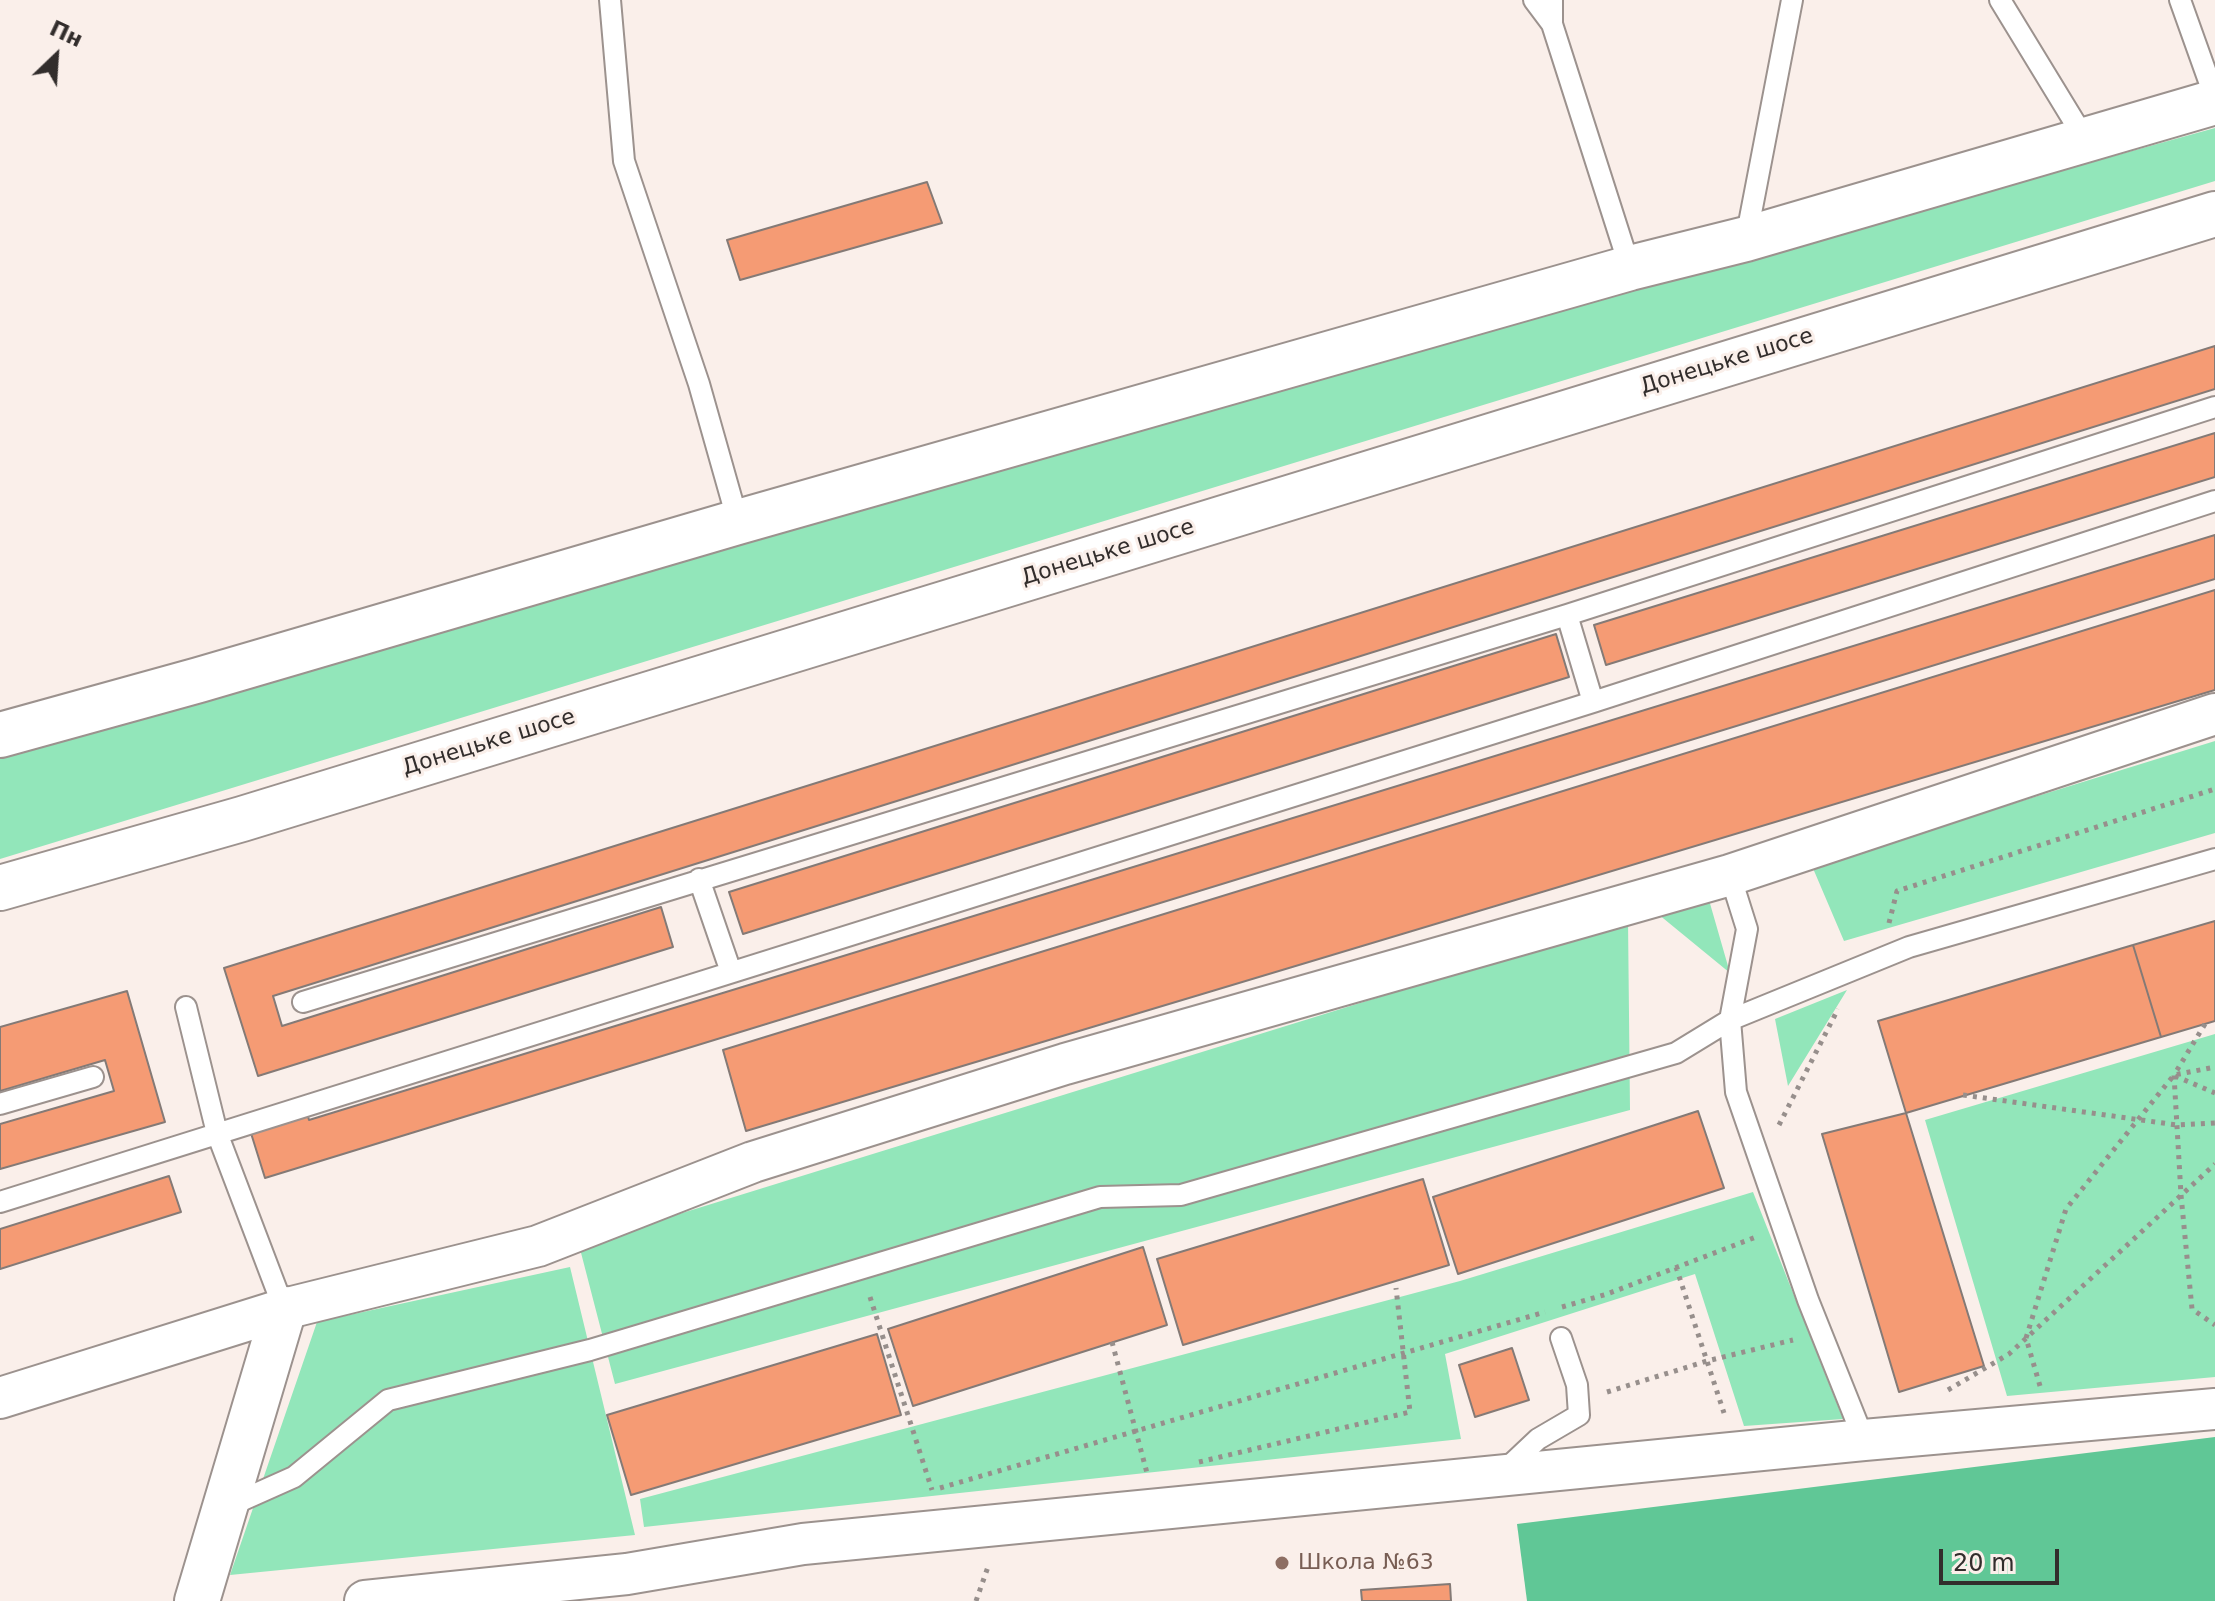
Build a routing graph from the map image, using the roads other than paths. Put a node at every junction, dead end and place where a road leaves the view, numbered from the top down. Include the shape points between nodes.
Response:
1 (610, 0) edge
2 (1534, 0) edge
3 (1552, 0) edge
4 (1792, 0) edge
5 (2000, 0) edge
6 (2180, 0) edge
7 (1552, 24) junction
8 (2215, 100) edge
9 (2086, 141) junction
10 (2215, 214) edge
11 (1746, 239) junction
12 (1630, 268) junction
13 (2215, 407) edge
14 (2215, 501) edge
15 (738, 522) junction
16 (1567, 615) junction
17 (1593, 702) junction
18 (2215, 714) edge
19 (0, 735) edge
20 (2215, 859) edge
21 (1730, 875) junction
22 (699, 879) junction
23 (0, 888) edge
24 (731, 972) junction
25 (303, 1002) dead end
26 (186, 1007) dead end
27 (1730, 1020) junction
28 (93, 1077) dead end
29 (0, 1104) edge
30 (217, 1133) junction
31 (0, 1202) edge
32 (284, 1309) junction
33 (1561, 1338) dead end
34 (0, 1398) edge
35 (2215, 1409) edge
36 (1864, 1440) junction
37 (1500, 1475) junction
38 (224, 1508) junction
39 (197, 1601) edge
40 (365, 1601) edge

1 - 15 lane via 624,161 699,384
2 - 7 lane
3 - 7 lane
4 - 11 lane
5 - 9 lane
6 - 8 lane
7 - 12 lane
8 - 9 main road
9 - 11 main road
10 - 23 main road, Донецьке шосе via 242,819
11 - 12 main road
12 - 15 main road
13 - 16 lane
14 - 17 lane
15 - 19 main road
16 - 17 lane
16 - 22 lane
17 - 24 lane
18 - 21 street
20 - 27 lane via 1909,947
21 - 27 lane via 1747,929
21 - 32 street via 1050,1068 753,1162 538,1246
22 - 24 lane
22 - 25 lane
24 - 30 lane
26 - 30 lane
27 - 36 lane via 1736,1092
27 - 38 lane via 1676,1053 1196,1191 1100,1197 590,1350 388,1400 294,1477
28 - 29 lane
30 - 31 lane
30 - 32 lane
32 - 34 street
32 - 38 main road
33 - 37 lane via 1577,1385 1579,1415 1538,1439
35 - 36 street
36 - 37 street
37 - 40 street via 1152,1492 627,1574
38 - 39 main road

